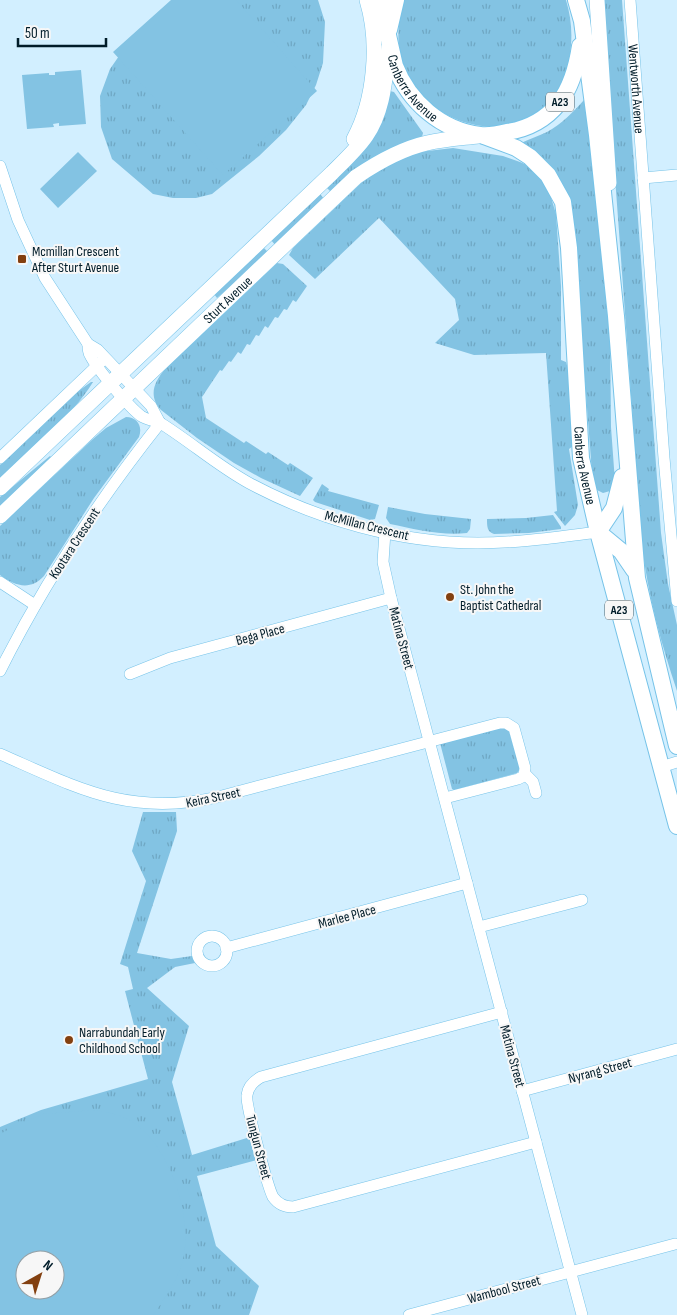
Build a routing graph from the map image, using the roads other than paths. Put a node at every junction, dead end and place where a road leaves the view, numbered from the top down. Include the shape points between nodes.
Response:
1 (367, 0) edge
2 (380, 0) edge
3 (396, 0) edge
4 (597, 0) edge
5 (630, 0) edge
6 (579, 9) edge
7 (389, 40) junction
8 (483, 136) junction
9 (0, 166) edge
10 (338, 167) junction
11 (677, 175) edge
12 (2, 178) edge
13 (643, 178) junction
14 (616, 316) junction
15 (88, 344) junction
16 (106, 358) junction
17 (97, 366) junction
18 (116, 378) junction
19 (129, 394) junction
20 (160, 423) junction
21 (626, 452) junction
22 (0, 458) edge
23 (0, 488) edge
24 (620, 488) junction
25 (588, 490) junction
26 (0, 516) edge
27 (385, 532) junction
28 (598, 532) junction
29 (637, 578) junction
30 (0, 582) edge
31 (392, 598) junction
32 (677, 601) edge
33 (35, 605) junction
34 (0, 670) edge
35 (130, 674) dead end
36 (429, 742) junction
37 (677, 746) edge
38 (0, 754) edge
39 (677, 762) edge
40 (661, 767) junction
41 (525, 774) junction
42 (536, 793) dead end
43 (444, 798) junction
44 (677, 826) edge
45 (467, 884) junction
46 (582, 900) dead end
47 (479, 927) junction
48 (226, 948) dead end
49 (502, 1012) junction
50 (677, 1049) edge
51 (522, 1091) junction
52 (536, 1142) junction
53 (675, 1244) dead end
54 (570, 1272) junction
55 (409, 1315) edge
56 (582, 1315) edge

1 - 10 main road via 373,35 370,92 360,126
2 - 7 highway, Canberra Avenue / A23
3 - 7 highway, Canberra Avenue / A23
4 - 14 main road
5 - 13 street, Wentworth Avenue
6 - 8 highway, Canberra Avenue / A23 via 580,44 575,71 560,102 547,116 528,127
6 - 14 highway, Canberra Avenue / A23 via 598,142
7 - 8 highway, Canberra Avenue / A23 via 399,76 422,108 447,125
7 - 10 main road, Sturt Avenue via 382,98 376,118 360,144
8 - 19 main road, Sturt Avenue via 415,146 377,163 356,177
8 - 25 highway, Canberra Avenue / A23 via 516,148 536,162 548,174 563,202 569,248 581,458
9 - 12 street, McMillan Crescent
10 - 18 main road, Sturt Avenue
11 - 13 street
12 - 15 street, McMillan Crescent via 38,266
13 - 32 street
14 - 21 highway, Canberra Avenue / A23
15 - 16 street, McMillan Crescent
15 - 17 street, McMillan Crescent
16 - 17 street
16 - 18 street, McMillan Crescent
17 - 18 street, McMillan Crescent
17 - 22 street
18 - 19 street, McMillan Crescent
18 - 23 main road, Sturt Avenue
19 - 20 street, McMillan Crescent via 153,409
19 - 26 main road, Sturt Avenue
20 - 27 street, McMillan Crescent via 219,465 267,492 332,518
20 - 33 street, Kootara Crescent via 88,521
21 - 24 highway
21 - 29 highway, Canberra Avenue / A23
24 - 25 highway via 606,498
24 - 28 highway via 612,513
25 - 28 highway, Canberra Avenue / A23
27 - 28 street, McMillan Crescent via 477,543
27 - 31 street, Matina Street via 384,562
28 - 29 highway via 625,555
28 - 40 highway, Canberra Avenue / A23
29 - 37 highway, Canberra Avenue / A23
30 - 33 street
31 - 35 street, Bega Place via 170,658
31 - 36 street, Matina Street
33 - 34 street, Kootara Crescent
36 - 38 street, Keira Street via 218,797 167,804 134,803 98,795
36 - 41 street via 506,722 515,730
36 - 43 street, Matina Street
39 - 40 street
40 - 44 highway, Canberra Avenue / A23
41 - 42 street via 533,782
41 - 43 street via 518,779
43 - 45 street, Matina Street
45 - 47 street, Matina Street
45 - 48 street, Marlee Place
46 - 47 street
47 - 49 street, Matina Street
49 - 51 street, Matina Street
49 - 52 street, Tungun Street via 258,1079 249,1088 246,1098 258,1145 272,1195 281,1205 293,1207
50 - 51 street, Nyrang Street
51 - 52 street, Matina Street
52 - 54 street, Matina Street
53 - 54 street, Wambool Street
54 - 55 street, Wambool Street
54 - 56 street, Matina Street

